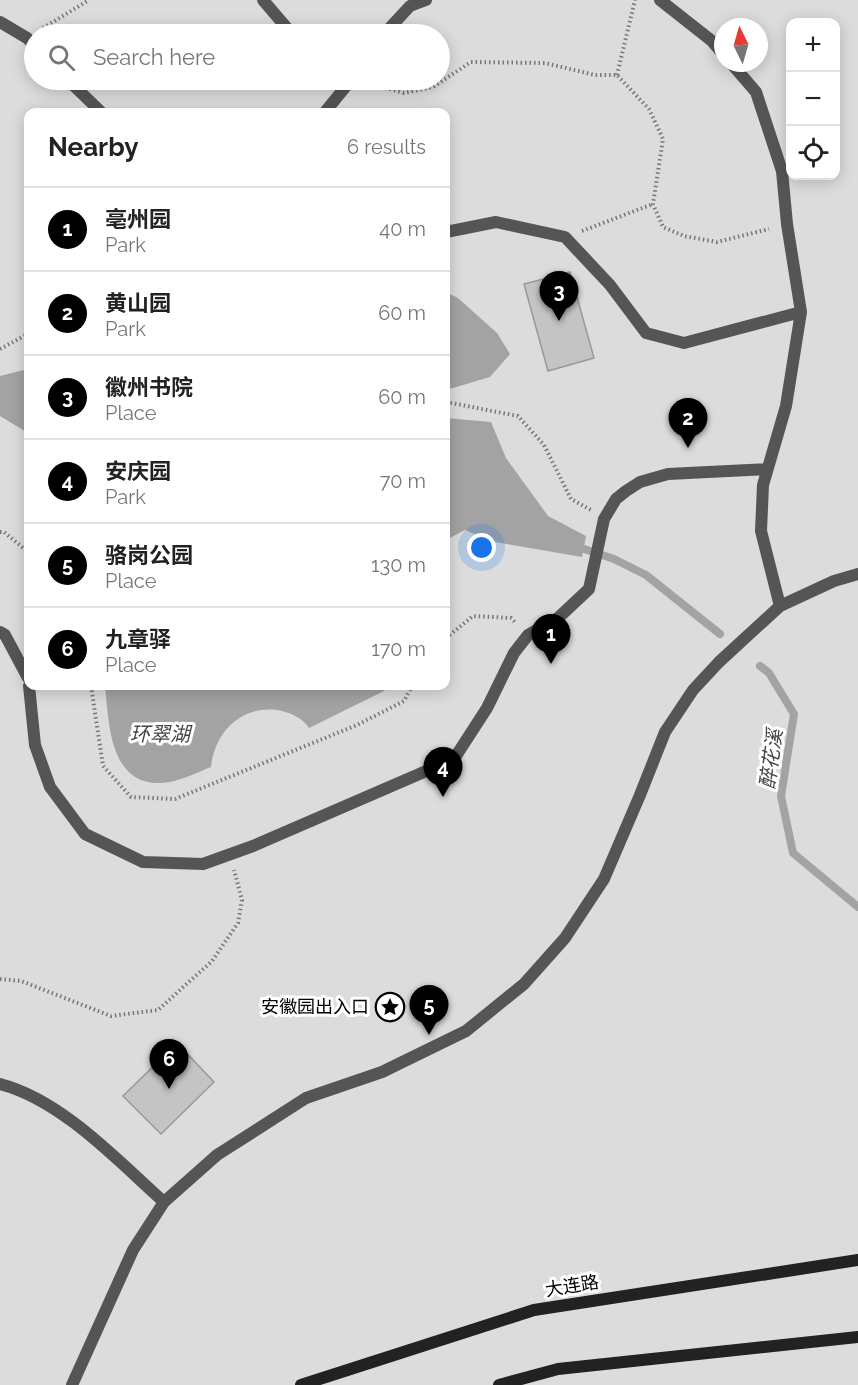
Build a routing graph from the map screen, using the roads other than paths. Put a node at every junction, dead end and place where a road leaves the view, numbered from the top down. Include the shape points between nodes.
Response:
1 (263, 0) edge
2 (426, 0) edge
3 (660, 0) edge
4 (0, 22) edge
5 (283, 24) edge
6 (393, 24) edge
7 (24, 37) edge
8 (714, 43) edge
9 (739, 72) edge
10 (78, 90) edge
11 (348, 90) edge
12 (97, 108) edge
13 (329, 108) edge
14 (450, 231) edge
15 (801, 312) junction
16 (767, 469) junction
17 (858, 574) edge
18 (780, 606) junction
19 (0, 632) edge
20 (24, 671) edge
21 (29, 690) edge
22 (0, 1084) edge
23 (164, 1202) junction
24 (858, 1260) edge
25 (858, 1337) edge
26 (72, 1385) edge
27 (301, 1385) edge
28 (499, 1385) edge

1 - 5 street
2 - 6 street via 410,6
3 - 8 street
4 - 7 street
9 - 15 street via 756,92 782,171
10 - 12 street
11 - 13 street
14 - 15 street via 495,222 565,237 610,285 646,333 684,343
15 - 16 street via 786,406
16 - 18 street via 761,531
16 - 21 street via 668,474 640,482 616,499 607,513 589,589 558,618 528,635 454,759 204,864 143,862 85,834 50,787 35,745
17 - 18 street
18 - 23 street via 693,690 665,732 604,879 565,938 524,984 466,1031 382,1072 306,1098 217,1155
19 - 20 street
22 - 23 street via 21,1091 77,1124
23 - 26 street via 133,1250
24 - 27 main road, 大连路 via 534,1310
25 - 28 main road via 558,1369

